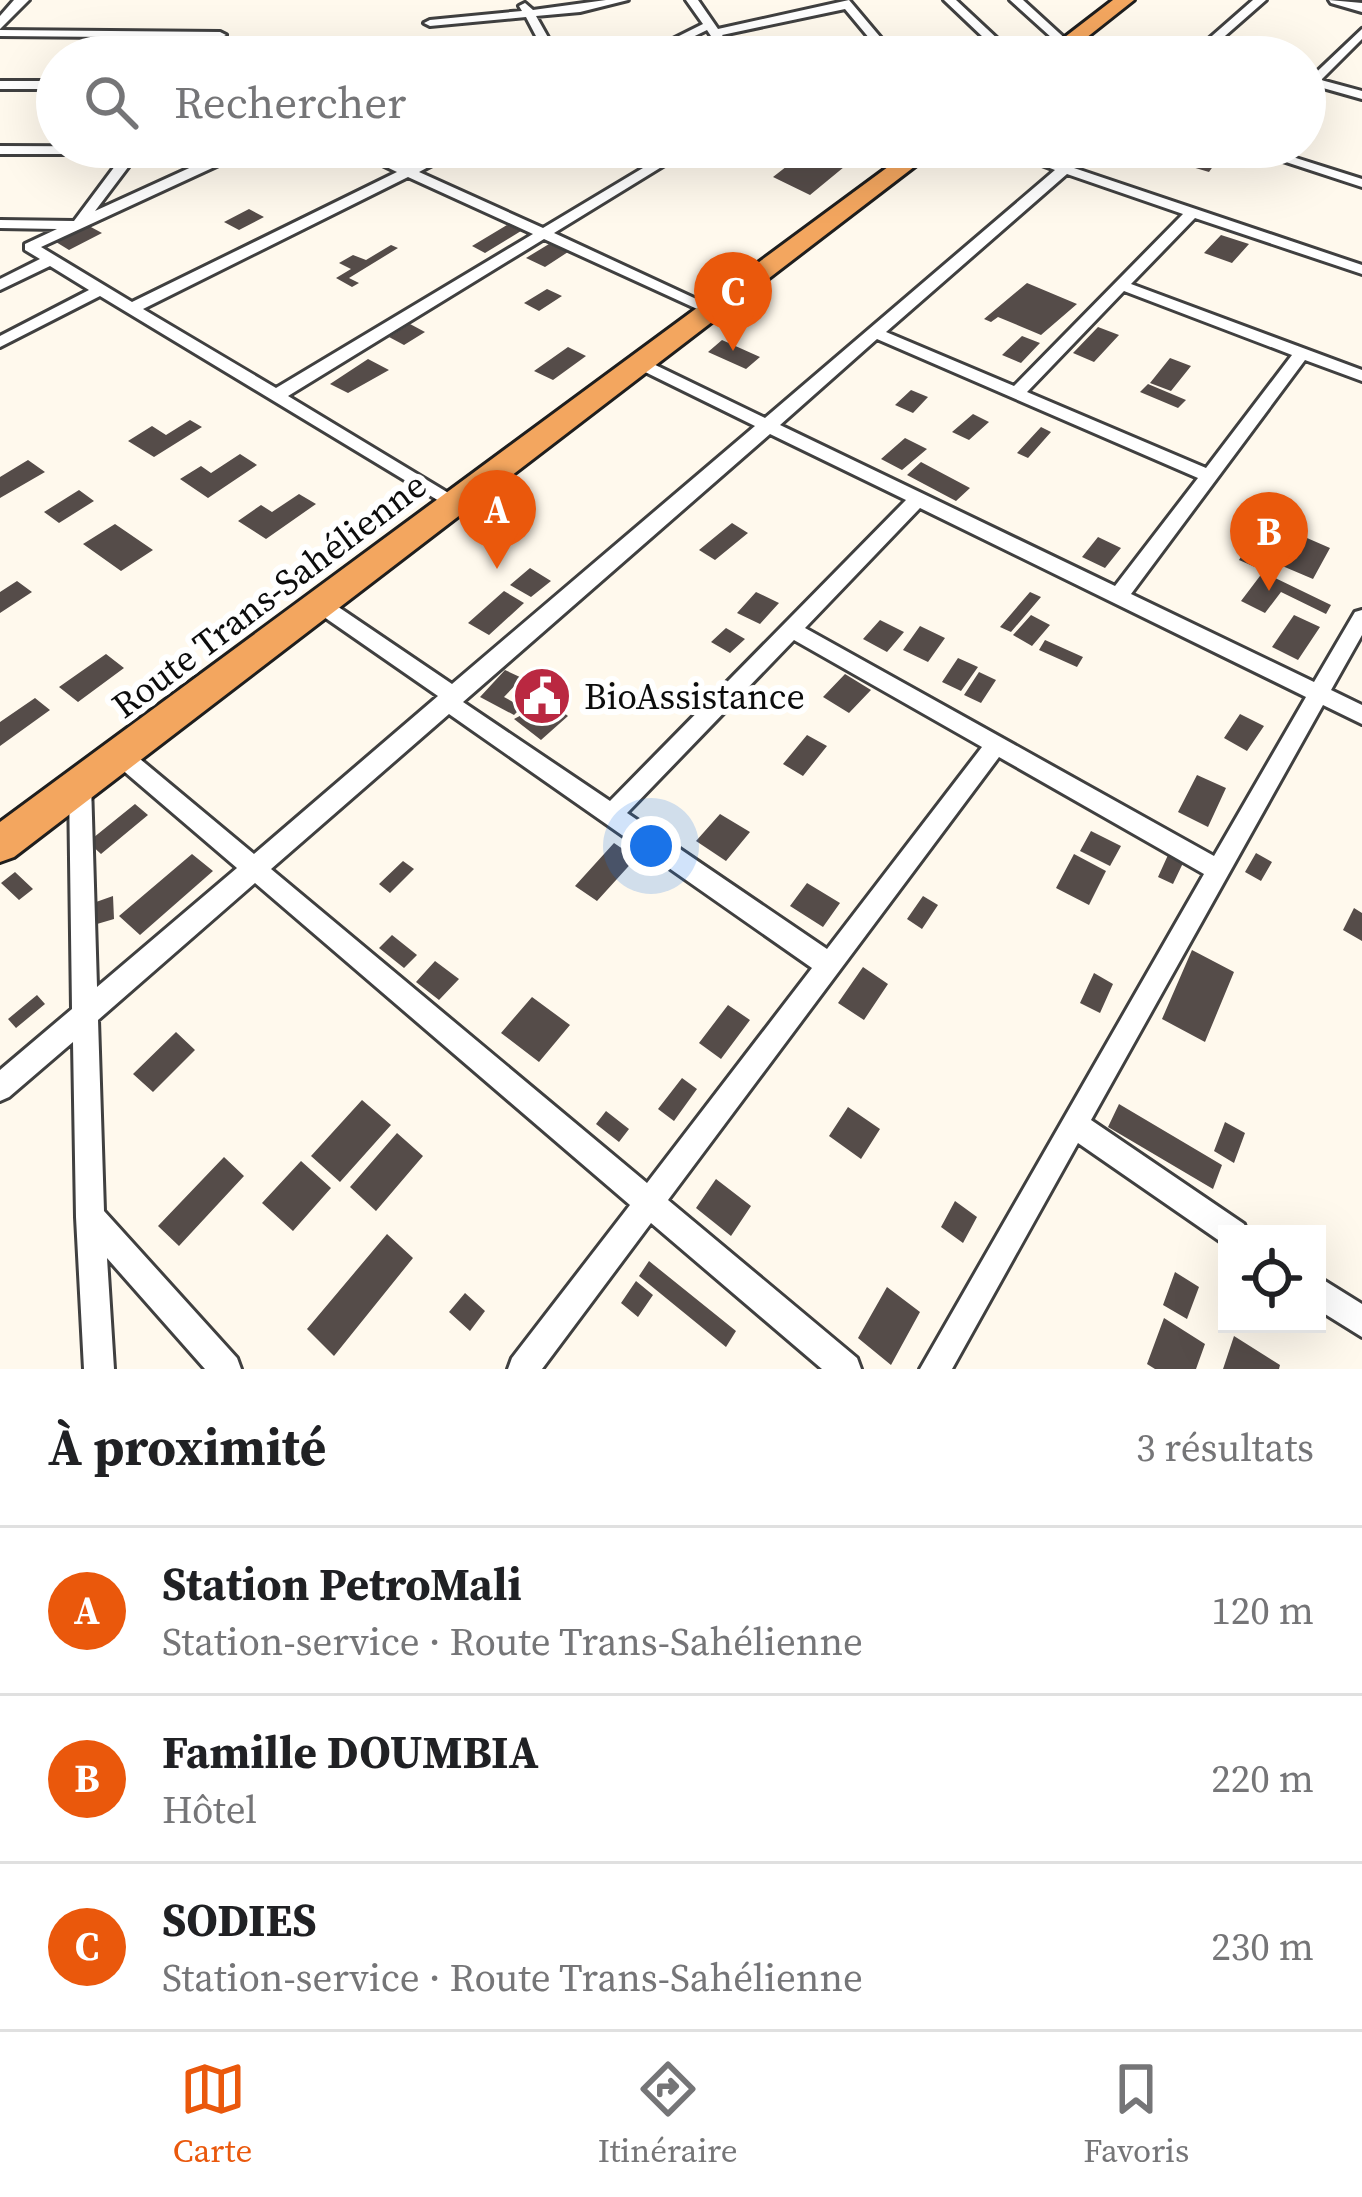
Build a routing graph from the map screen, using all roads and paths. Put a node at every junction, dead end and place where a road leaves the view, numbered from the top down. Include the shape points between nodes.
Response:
1 (22, 0) edge
2 (523, 0) edge
3 (622, 0) edge
4 (692, 0) edge
5 (950, 0) edge
6 (1016, 0) edge
7 (1125, 0) edge
8 (1260, 0) edge
9 (1336, 0) edge
10 (845, 3) edge
11 (1362, 8) edge
12 (528, 14) junction
13 (430, 23) dead end
14 (0, 29) edge
15 (712, 29) junction
16 (1362, 32) edge
17 (219, 36) edge
18 (541, 36) edge
19 (695, 36) edge
20 (717, 36) edge
21 (873, 36) edge
22 (989, 36) edge
23 (1046, 36) edge
24 (1078, 36) edge
25 (1218, 36) edge
26 (1326, 69) edge
27 (0, 85) edge
28 (36, 86) edge
29 (1326, 89) edge
30 (1362, 95) edge
31 (0, 150) edge
32 (36, 150) edge
33 (120, 168) edge
34 (200, 168) edge
35 (399, 168) edge
36 (416, 168) edge
37 (652, 168) edge
38 (901, 168) edge
39 (1062, 168) edge
40 (1314, 168) edge
41 (1065, 169) junction
42 (408, 172) junction
43 (1362, 183) edge
44 (1193, 212) junction
45 (0, 224) edge
46 (78, 225) junction
47 (543, 234) junction
48 (50, 260) junction
49 (1360, 266) edge
50 (0, 285) edge
51 (1121, 285) junction
52 (100, 290) junction
53 (131, 309) junction
54 (712, 310) junction
55 (876, 333) junction
56 (0, 342) edge
57 (1302, 353) junction
58 (640, 364) junction
59 (1362, 376) edge
60 (1016, 393) junction
61 (275, 396) junction
62 (768, 426) junction
63 (1209, 476) junction
64 (918, 499) junction
65 (454, 504) junction
66 (1118, 597) junction
67 (321, 604) junction
68 (1362, 617) edge
69 (791, 629) junction
70 (1318, 694) junction
71 (452, 700) junction
72 (1362, 716) edge
73 (996, 745) junction
74 (121, 755) junction
75 (80, 784) junction
76 (610, 814) junction
77 (0, 845) edge
78 (256, 870) junction
79 (1218, 870) junction
80 (829, 965) junction
81 (89, 1011) junction
82 (0, 1088) edge
83 (1074, 1124) junction
84 (649, 1202) junction
85 (90, 1217) junction
86 (1221, 1225) edge
87 (1326, 1296) edge
88 (1360, 1313) edge
89 (99, 1369) edge
90 (226, 1369) edge
91 (523, 1369) edge
92 (846, 1369) edge
93 (935, 1369) edge

1 - 14 street
2 - 12 street
3 - 12 street
4 - 15 street
5 - 22 street
6 - 23 street
7 - 24 highway
8 - 25 street
9 - 11 street
10 - 15 street
10 - 21 street
12 - 13 street
12 - 18 street
14 - 17 street
15 - 19 street
15 - 20 street
16 - 26 street
27 - 28 street
29 - 30 street
31 - 32 street
33 - 46 street
34 - 46 street
35 - 42 street
36 - 42 street
37 - 47 street
38 - 54 highway, Route Trans-Sahélienne
39 - 41 street
40 - 43 street
41 - 44 street
41 - 55 street
42 - 47 street
42 - 53 street
44 - 49 street
44 - 51 street
45 - 46 street
46 - 48 street via 30,247
47 - 54 street
47 - 61 street
48 - 50 street
48 - 52 street
51 - 57 street
51 - 60 street
52 - 53 street
52 - 56 street
53 - 61 street
54 - 58 highway, Route Trans-Sahélienne
55 - 60 street
55 - 62 street
57 - 59 street
57 - 63 street
58 - 62 street
58 - 65 highway, Route Trans-Sahélienne
60 - 63 street
61 - 65 street
62 - 64 street
62 - 71 street
63 - 66 street
64 - 66 street
64 - 69 street
65 - 67 highway, Route Trans-Sahélienne
66 - 70 street
67 - 71 street
67 - 74 highway, Route Trans-Sahélienne
68 - 70 street
69 - 73 street
69 - 76 street
70 - 72 street
70 - 79 street
71 - 76 street
71 - 78 street
73 - 79 street
73 - 80 street
74 - 75 highway, Route Trans-Sahélienne
74 - 78 street
75 - 77 highway, Route Trans-Sahélienne
75 - 81 street
76 - 80 street
78 - 81 street
78 - 84 street
79 - 83 street
80 - 84 street
81 - 82 street
81 - 85 street
83 - 86 street
83 - 93 street
84 - 91 street
84 - 92 street
85 - 89 street
85 - 90 street
87 - 88 street

